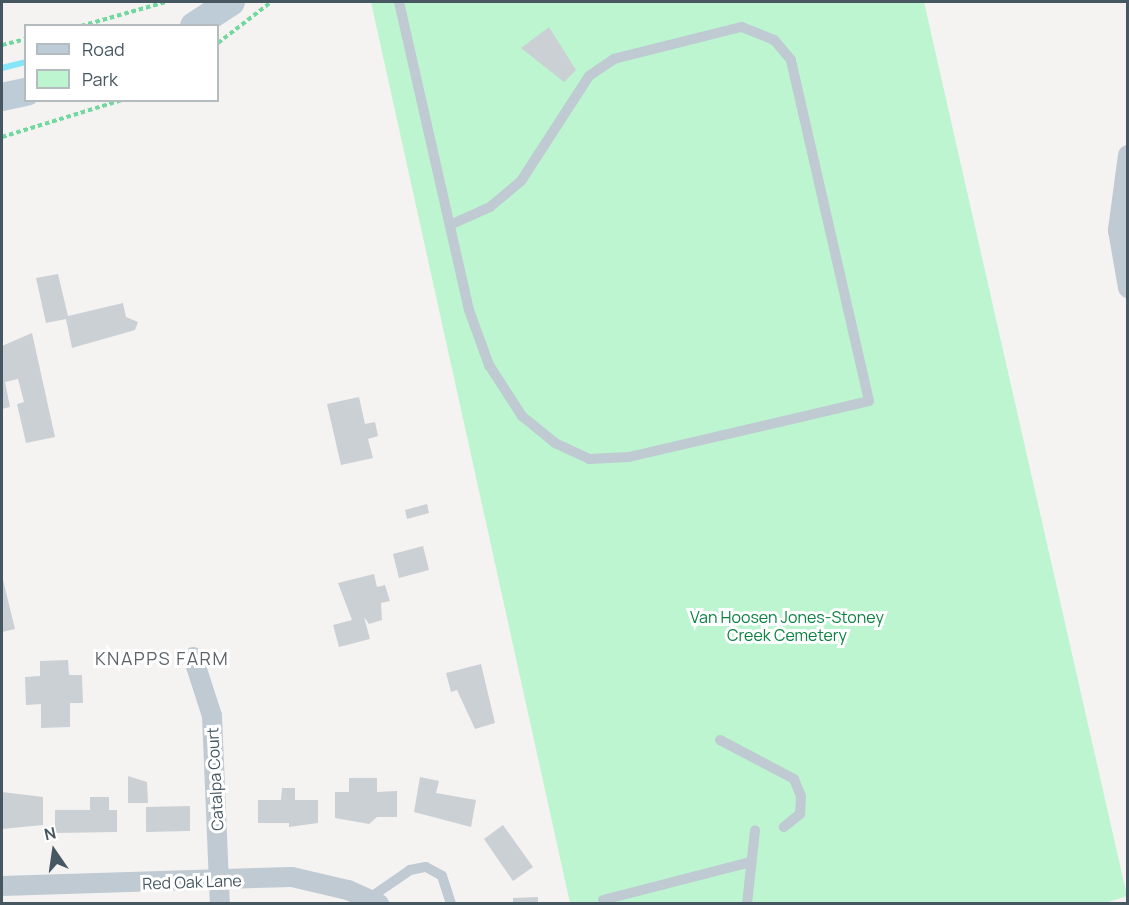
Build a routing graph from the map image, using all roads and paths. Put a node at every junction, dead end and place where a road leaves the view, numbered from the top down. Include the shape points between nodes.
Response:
1 (166, 2) edge
2 (231, 2) edge
3 (399, 2) edge
4 (88, 24) edge
5 (197, 24) edge
6 (24, 40) edge
7 (2, 45) edge
8 (24, 92) edge
9 (2, 97) edge
10 (116, 102) edge
11 (2, 137) edge
12 (1128, 155) edge
13 (450, 225) junction
14 (1128, 288) edge
15 (192, 657) dead end
16 (720, 740) dead end
17 (784, 827) dead end
18 (755, 830) dead end
19 (751, 862) junction
20 (221, 882) junction
21 (2, 886) edge
22 (603, 900) dead end
23 (374, 901) edge
24 (220, 903) edge
25 (451, 903) edge
26 (747, 903) edge

1 - 4 path
2 - 5 street
3 - 13 lane
6 - 7 path
8 - 9 street
10 - 11 path
12 - 14 street via 1118,220
13 - 13 lane via 469,310 489,365 522,416 555,443 589,459 629,457 869,401 791,60 774,40 741,27 614,59 582,84 521,181 490,207
15 - 20 street, Catalpa Court via 212,716
16 - 17 lane via 794,779 801,796 800,814
18 - 19 lane
19 - 22 lane
19 - 26 lane
20 - 21 street, Red Oak Lane
20 - 23 street, Red Oak Lane via 292,877
20 - 24 street, Catalpa Court
23 - 25 lane via 410,870 426,867 442,876

